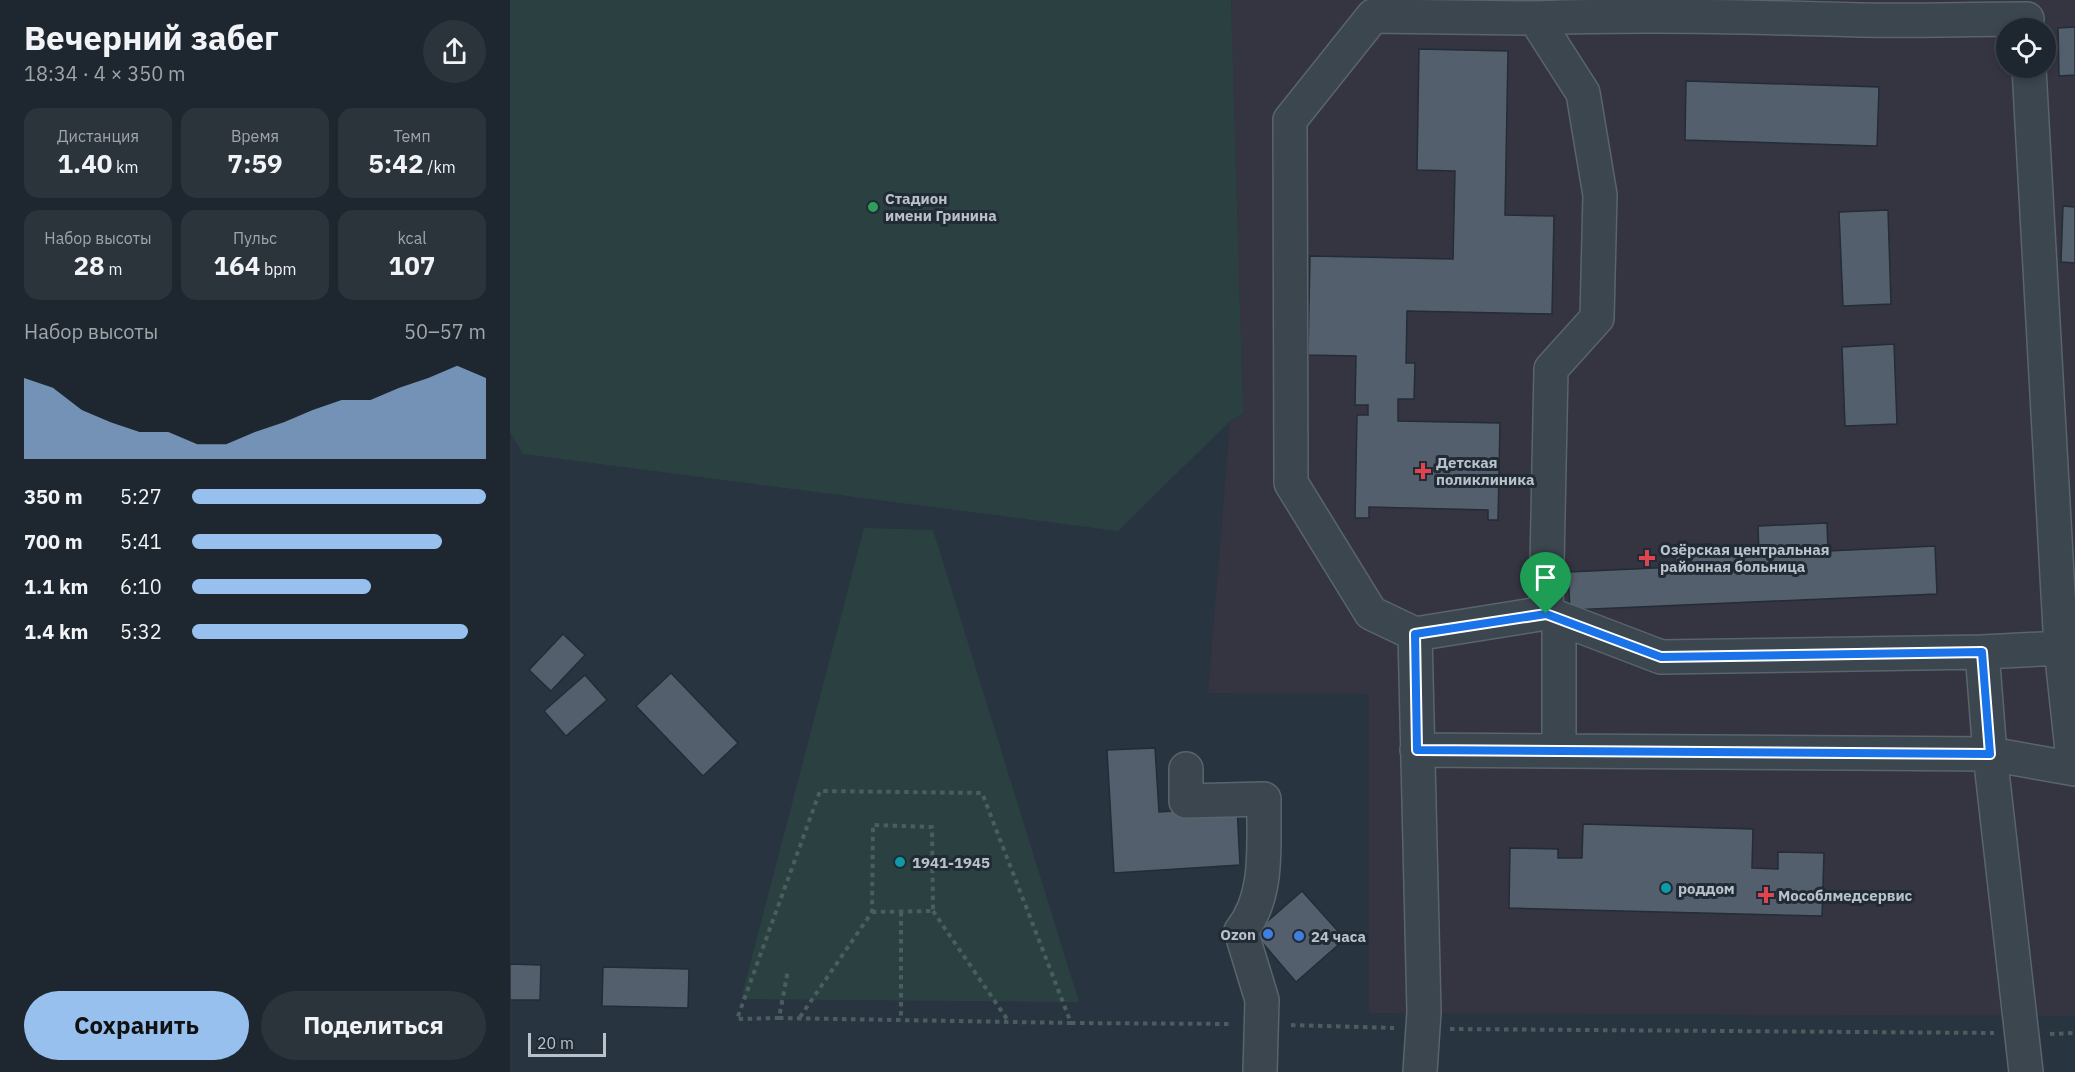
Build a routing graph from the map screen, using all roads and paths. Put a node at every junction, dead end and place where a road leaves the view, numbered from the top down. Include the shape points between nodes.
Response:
1 (2026, 16) edge
2 (1535, 18) junction
3 (2030, 78) edge
4 (1552, 616) junction
5 (1415, 634) junction
6 (2061, 648) junction
7 (1982, 652) junction
8 (1417, 750) junction
9 (1559, 751) junction
10 (1990, 754) junction
11 (1186, 769) dead end
12 (2074, 769) edge
13 (933, 911) junction
14 (872, 912) junction
15 (901, 912) junction
16 (788, 970) dead end
17 (800, 1017) junction
18 (779, 1018) junction
19 (901, 1020) junction
20 (1009, 1022) junction
21 (1071, 1023) junction
22 (1262, 1024) junction
23 (1423, 1029) junction
24 (2020, 1034) junction
25 (2075, 1034) edge
26 (1260, 1072) edge
27 (1420, 1072) edge
28 (2026, 1072) edge

1 - 2 lane via 1865,20 1629,15
2 - 4 lane via 1583,93 1600,195 1598,318 1551,369
2 - 5 lane via 1373,16 1290,120 1291,483 1371,613
3 - 6 lane
4 - 5 lane
4 - 7 lane via 1661,657
4 - 9 lane
5 - 8 lane
6 - 7 lane
6 - 12 lane
7 - 10 lane
8 - 9 lane
8 - 23 lane
9 - 10 lane
10 - 12 lane
10 - 24 lane
11 - 22 lane via 1186,801 1264,799 1261,889 1250,920 1241,931 1262,1000
13 - 14 path via 932,828 873,825
13 - 15 path
13 - 20 path
14 - 15 path
14 - 17 path
15 - 19 path
16 - 18 path
17 - 18 path
17 - 19 path
18 - 21 path via 737,1019 820,791 959,793 982,794
19 - 20 path
20 - 21 path
21 - 22 path
22 - 23 path
22 - 26 lane
23 - 24 path
23 - 27 lane
24 - 25 path
24 - 28 lane

